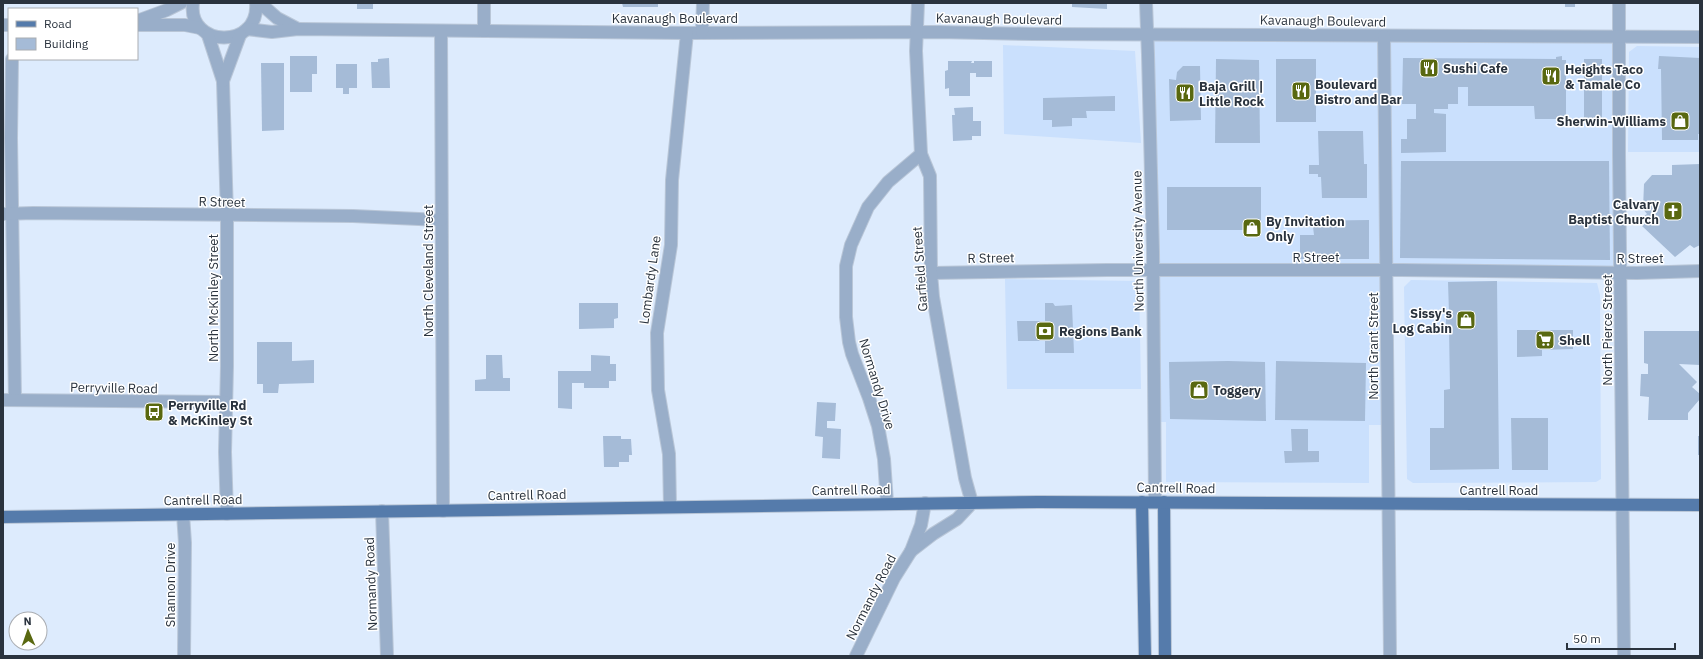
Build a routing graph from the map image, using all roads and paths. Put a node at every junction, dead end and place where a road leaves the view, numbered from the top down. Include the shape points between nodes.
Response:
1 (180, 3) edge
2 (192, 3) edge
3 (256, 3) edge
4 (260, 3) edge
5 (484, 3) edge
6 (703, 3) edge
7 (918, 3) edge
8 (1146, 3) edge
9 (1619, 3) edge
10 (138, 21) edge
11 (138, 25) edge
12 (298, 29) junction
13 (204, 31) junction
14 (441, 31) junction
15 (484, 31) junction
16 (243, 32) junction
17 (702, 32) junction
18 (687, 33) junction
19 (918, 33) junction
20 (1148, 34) junction
21 (1384, 36) junction
22 (1619, 37) junction
23 (1700, 37) edge
24 (12, 60) edge
25 (223, 81) junction
26 (921, 154) junction
27 (7, 215) edge
28 (227, 216) junction
29 (441, 220) junction
30 (1153, 270) junction
31 (1386, 271) junction
32 (1700, 271) edge
33 (931, 273) junction
34 (1620, 273) junction
35 (9, 400) edge
36 (226, 402) junction
37 (1142, 502) junction
38 (1159, 502) junction
39 (925, 503) junction
40 (972, 503) junction
41 (887, 504) junction
42 (1388, 504) junction
43 (1622, 505) junction
44 (1700, 505) edge
45 (670, 507) junction
46 (382, 511) junction
47 (443, 511) junction
48 (183, 514) junction
49 (227, 514) junction
50 (3, 517) edge
51 (911, 551) junction
52 (184, 656) edge
53 (387, 656) edge
54 (856, 656) edge
55 (1145, 656) edge
56 (1165, 656) edge
57 (1390, 656) edge
58 (1624, 656) edge

1 - 10 street
2 - 13 street via 194,18
3 - 16 street via 254,18
4 - 12 street via 277,18
5 - 15 street
6 - 17 street
7 - 19 street, Garfield Street
8 - 20 street, North University Avenue
9 - 22 street, North Pierce Street
11 - 13 street, Kavanaugh Boulevard via 185,25
12 - 14 street, Kavanaugh Boulevard
12 - 16 street, Kavanaugh Boulevard
13 - 16 street, Kavanaugh Boulevard via 224,38
13 - 25 street
14 - 15 street, Kavanaugh Boulevard
14 - 29 street, North Cleveland Street
15 - 18 street, Kavanaugh Boulevard
16 - 25 street
17 - 18 street, Kavanaugh Boulevard
17 - 19 street, Kavanaugh Boulevard
18 - 45 street, Lombardy Lane via 672,172 671,245 657,333 658,390 669,454
19 - 20 street, Kavanaugh Boulevard
19 - 26 street, Garfield Street via 916,51
20 - 21 street, Kavanaugh Boulevard
20 - 30 street, North University Avenue
21 - 22 street, Kavanaugh Boulevard
21 - 31 street, North Grant Street
22 - 23 street, Kavanaugh Boulevard
22 - 34 street, North Pierce Street
24 - 27 street
25 - 28 street, North McKinley Street
26 - 33 street, Garfield Street via 930,176
26 - 41 street, Normandy Drive via 888,182 868,207 851,245 846,266 846,317 849,342 878,426 884,459
27 - 28 street, R Street via 33,213
27 - 35 street
28 - 29 street, R Street via 353,216
28 - 36 street, North McKinley Street
29 - 47 street, North Cleveland Street
30 - 31 street, R Street
30 - 33 street, R Street
30 - 38 street, North University Avenue
31 - 34 street, R Street
31 - 42 street, North Grant Street
32 - 34 street, R Street
33 - 40 street, Garfield Street via 965,478
34 - 43 street, North Pierce Street
35 - 36 street, Perryville Road
36 - 49 street, North McKinley Street
37 - 38 main road, Cantrell Road
37 - 40 main road, Cantrell Road
37 - 55 main road
38 - 42 main road, Cantrell Road
38 - 56 main road, North University Avenue
39 - 40 main road, Cantrell Road
39 - 41 main road, Cantrell Road
39 - 51 street, Normandy Road via 921,525
40 - 51 street, Normandy Road via 957,519
41 - 45 main road, Cantrell Road
42 - 43 main road, Cantrell Road
42 - 57 street, North Grant Street
43 - 44 main road, Cantrell Road
43 - 58 street, North Pierce Street
45 - 47 main road, Cantrell Road
46 - 47 main road, Cantrell Road
46 - 49 main road, Cantrell Road
46 - 53 street, Normandy Road
48 - 49 main road, Cantrell Road
48 - 50 main road, Cantrell Road
48 - 52 street, Shannon Drive
51 - 54 street, Normandy Road via 894,578

